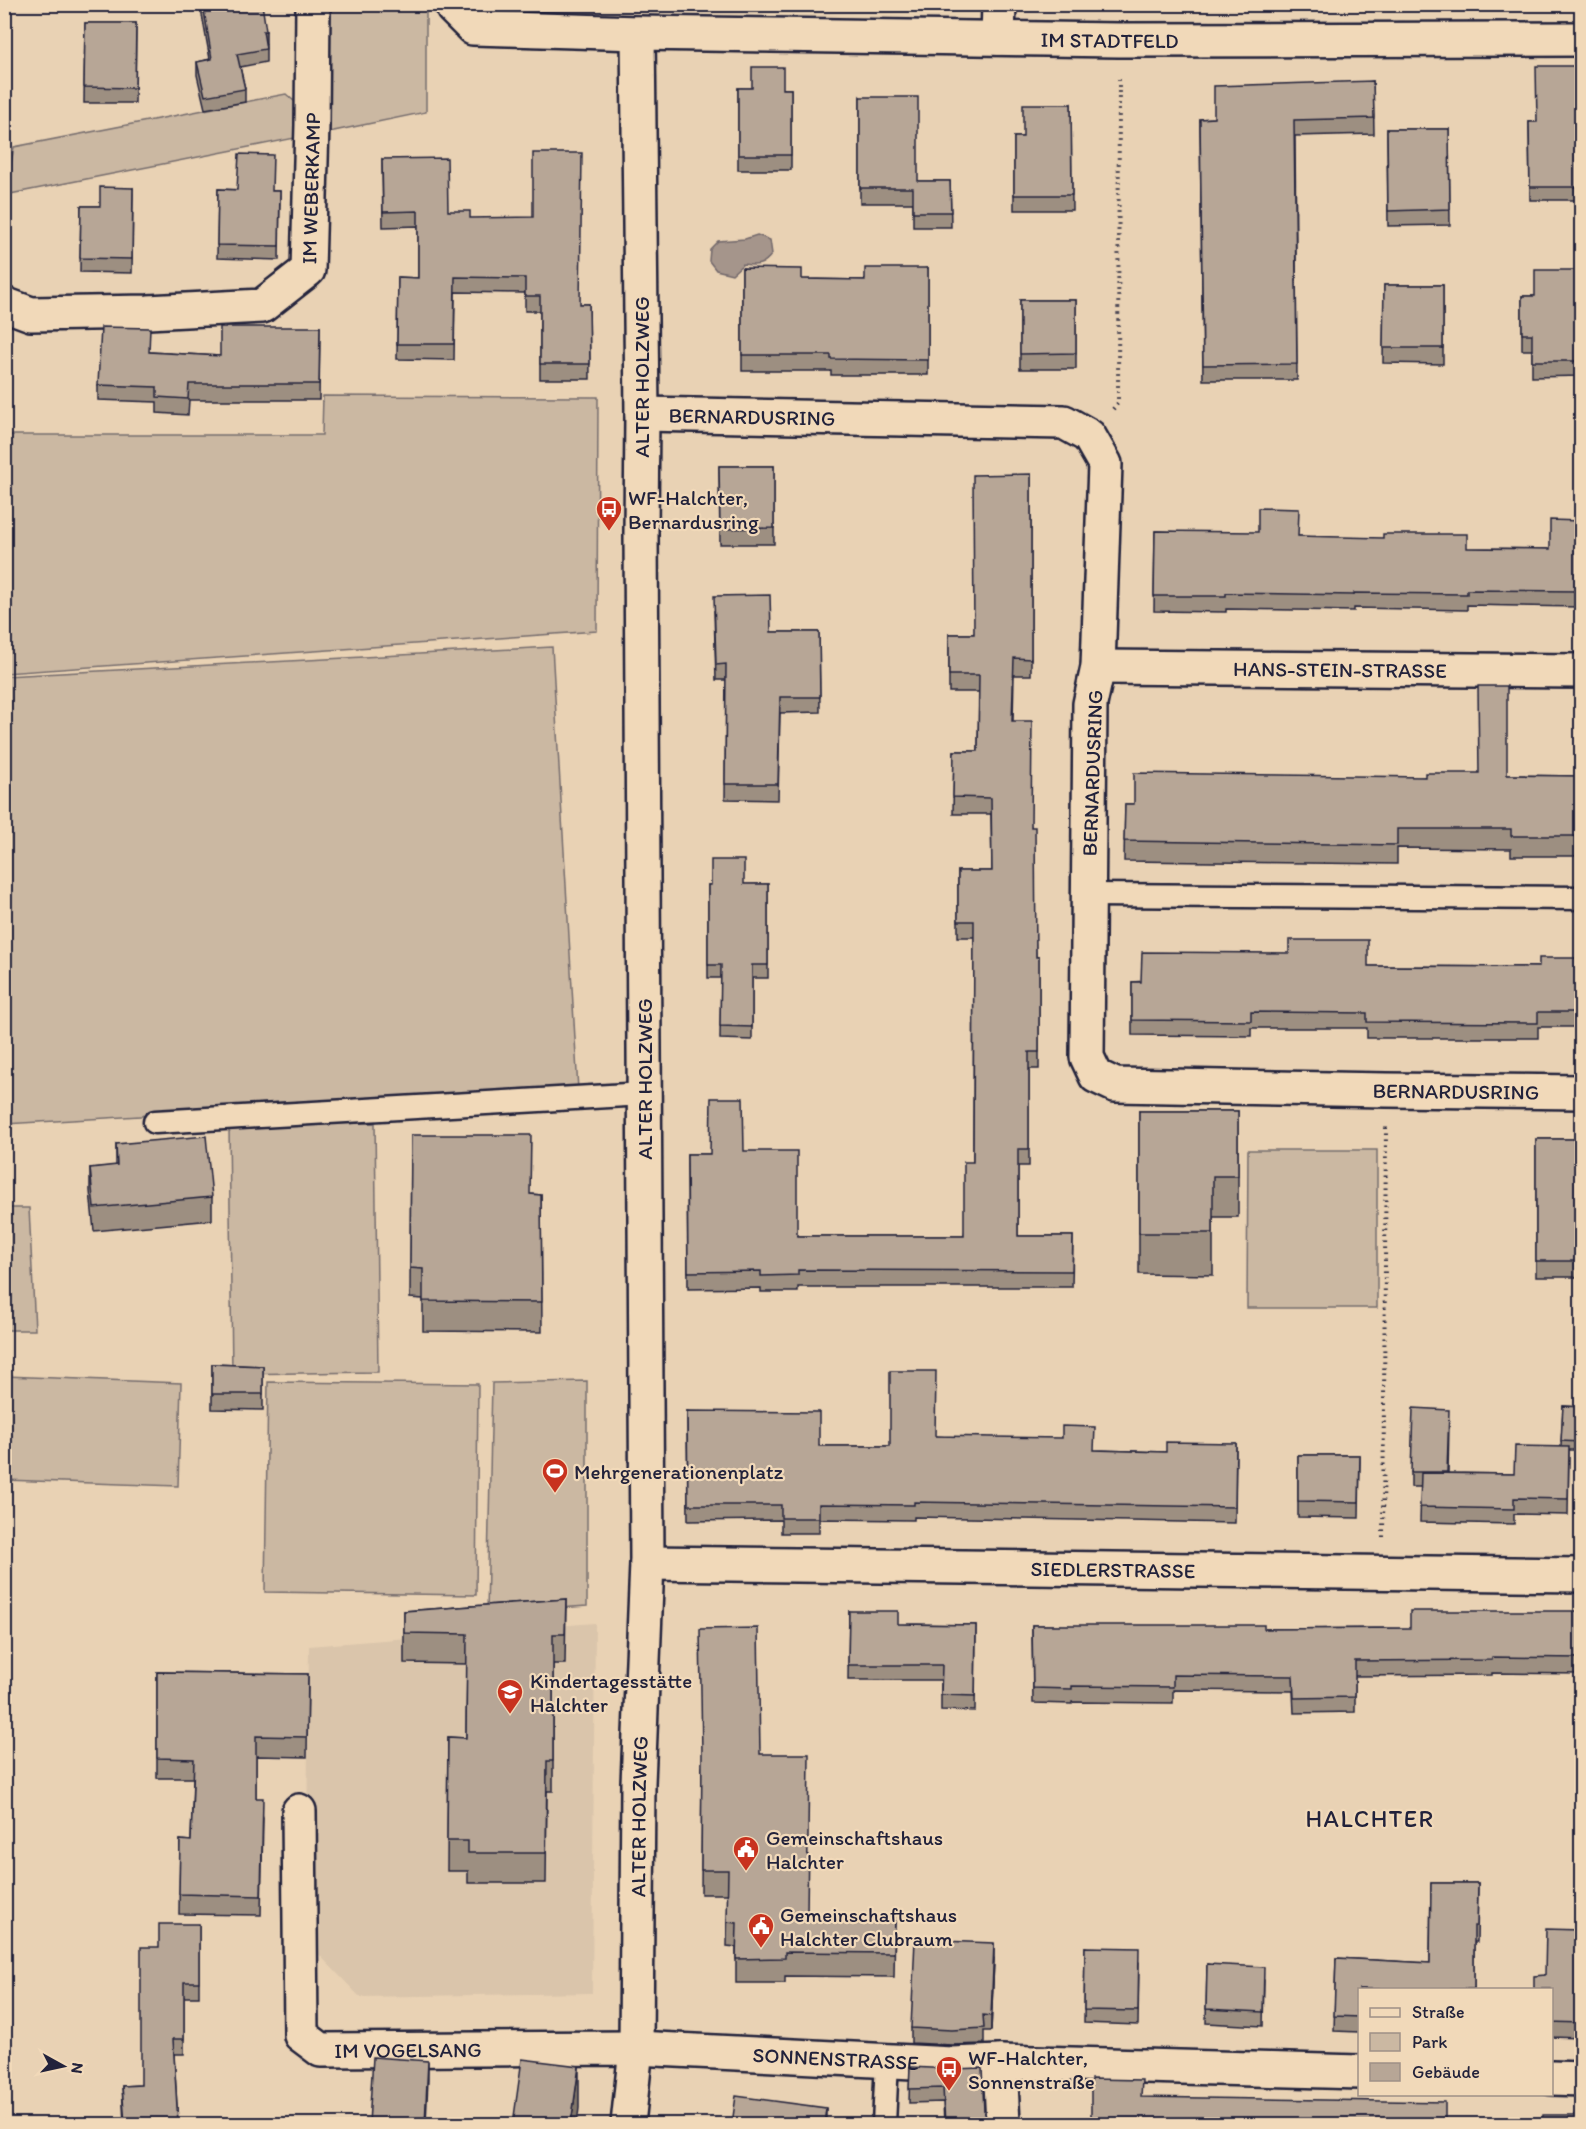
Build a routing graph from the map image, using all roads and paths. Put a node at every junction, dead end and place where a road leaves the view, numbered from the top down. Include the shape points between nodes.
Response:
1 (313, 4) edge
2 (453, 4) edge
3 (999, 4) edge
4 (638, 33) junction
5 (998, 38) junction
6 (1581, 39) edge
7 (1119, 40) junction
8 (4, 304) edge
9 (642, 414) junction
10 (1089, 436) junction
11 (1098, 667) junction
12 (1581, 671) edge
13 (1088, 894) junction
14 (1581, 898) edge
15 (1386, 1090) junction
16 (1581, 1092) edge
17 (644, 1094) junction
18 (155, 1122) dead end
19 (647, 1563) junction
20 (1382, 1573) junction
21 (1581, 1575) edge
22 (299, 1811) dead end
23 (636, 2048) junction
24 (888, 2061) junction
25 (1000, 2062) junction
26 (1358, 2072) edge
27 (1553, 2078) edge
28 (1581, 2079) edge
29 (628, 2124) edge
30 (884, 2124) edge
31 (1004, 2124) edge

1 - 8 street, IM WEBERKAMP via 308,270 262,306 30,314
2 - 4 street, IM STADTFELD via 473,28
3 - 5 street
4 - 5 street, IM STADTFELD
4 - 9 street, ALTER HOLZWEG
5 - 7 street, IM STADTFELD
6 - 7 street, IM STADTFELD
7 - 10 path via 1118,403
9 - 10 street, BERNARDUSRING via 1064,422
9 - 17 street, ALTER HOLZWEG
10 - 11 street, BERNARDUSRING via 1105,464
11 - 12 street, HANS-STEIN-STRASSE
11 - 13 street, BERNARDUSRING via 1090,704
13 - 14 lane
13 - 15 street, BERNARDUSRING via 1087,1057 1096,1076 1115,1085
15 - 16 street, BERNARDUSRING
15 - 20 path
17 - 18 lane
17 - 19 street, ALTER HOLZWEG
19 - 20 street, SIEDLERSTRASSE
19 - 23 street, ALTER HOLZWEG via 638,1783
20 - 21 street, SIEDLERSTRASSE
22 - 23 street, IM VOGELSANG via 301,2035 321,2050
23 - 24 street, SONNENSTRASSE
23 - 29 street, ALTER HOLZWEG
24 - 25 street, SONNENSTRASSE
24 - 30 lane
25 - 26 street, SONNENSTRASSE
25 - 31 street
27 - 28 street

